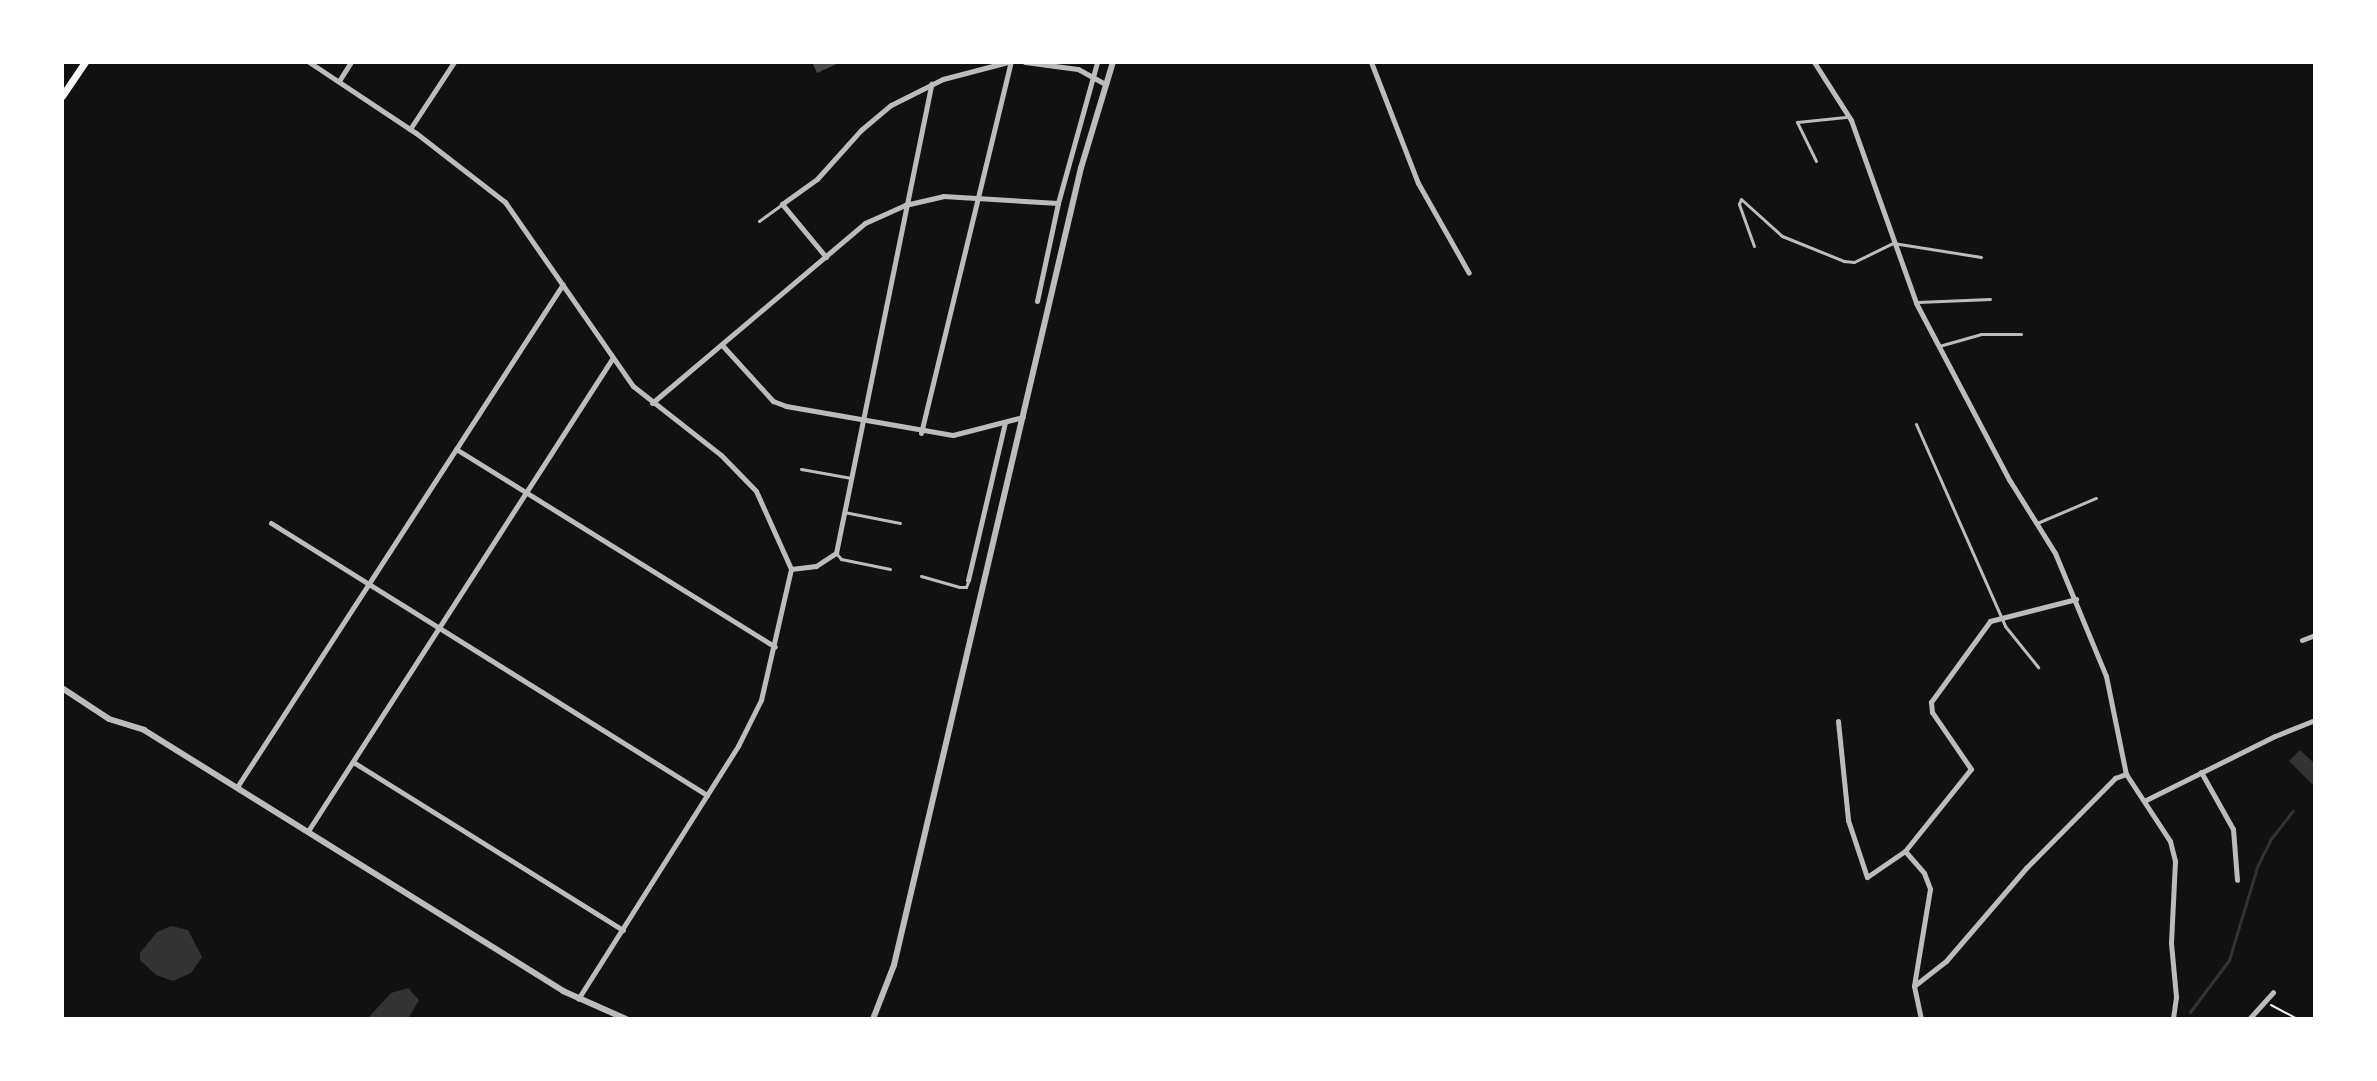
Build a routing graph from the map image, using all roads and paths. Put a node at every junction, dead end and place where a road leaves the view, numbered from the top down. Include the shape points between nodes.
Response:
1 (85, 62) edge
2 (309, 62) edge
3 (351, 62) edge
4 (454, 62) edge
5 (1009, 62) edge
6 (1025, 62) edge
7 (1046, 62) edge
8 (1097, 62) edge
9 (1113, 62) edge
10 (1371, 62) edge
11 (1821, 62) edge
12 (1815, 65) edge
13 (1093, 76) junction
14 (339, 81) junction
15 (931, 84) junction
16 (1105, 84) junction
17 (62, 96) edge
18 (1849, 116) junction
19 (410, 129) junction
20 (1816, 161) dead end
21 (978, 196) junction
22 (1058, 203) junction
23 (782, 204) junction
24 (905, 205) junction
25 (759, 221) dead end
26 (1893, 243) junction
27 (1754, 246) dead end
28 (826, 257) junction
29 (1981, 257) dead end
30 (1469, 273) dead end
31 (563, 284) junction
32 (1990, 299) dead end
33 (1037, 301) dead end
34 (1916, 303) junction
35 (2021, 334) dead end
36 (722, 345) junction
37 (1937, 346) junction
38 (612, 359) junction
39 (652, 403) junction
40 (1023, 417) junction
41 (863, 421) junction
42 (1005, 421) junction
43 (1916, 424) dead end
44 (921, 433) junction
45 (456, 449) junction
46 (801, 469) dead end
47 (851, 478) junction
48 (527, 492) junction
49 (2096, 498) dead end
50 (844, 512) junction
51 (271, 523) dead end
52 (900, 523) dead end
53 (2037, 523) junction
54 (836, 553) junction
55 (791, 569) junction
56 (890, 569) dead end
57 (921, 576) dead end
58 (968, 580) joint
59 (369, 584) junction
60 (2076, 599) junction
61 (2000, 616) junction
62 (439, 628) junction
63 (2315, 635) edge
64 (2302, 640) dead end
65 (775, 647) junction
66 (2038, 667) dead end
67 (62, 688) edge
68 (2315, 720) edge
69 (1838, 721) dead end
70 (353, 762) junction
71 (2201, 772) junction
72 (2126, 774) junction
73 (237, 787) junction
74 (707, 795) junction
75 (2144, 801) junction
76 (308, 831) junction
77 (1905, 851) junction
78 (2237, 880) dead end
79 (623, 930) junction
80 (1914, 986) junction
81 (2273, 992) dead end
82 (578, 999) junction
83 (2251, 1018) edge
84 (626, 1019) edge
85 (873, 1019) edge
86 (1921, 1019) edge
87 (2173, 1019) edge
88 (2297, 1019) edge

1 - 17 main road
2 - 14 street
3 - 14 street
4 - 19 street
5 - 15 street
5 - 21 street
6 - 7 street
7 - 13 street
8 - 13 street
9 - 16 street
10 - 30 street via 1418,183
11 - 12 street
12 - 18 street
13 - 16 street
13 - 22 street
14 - 19 street
15 - 23 street via 881,113 817,179
15 - 24 street
16 - 40 street
18 - 20 lane via 1797,122
18 - 26 street
19 - 31 street via 505,202
21 - 22 street
21 - 24 street via 943,196
21 - 44 street
22 - 33 street
23 - 25 lane
23 - 28 street
24 - 28 street via 865,223
24 - 41 street
26 - 27 lane via 1854,262 1844,261 1782,236 1741,199
26 - 29 lane
26 - 34 street
28 - 36 street
31 - 38 street
31 - 45 street
32 - 34 lane
34 - 37 street
35 - 37 lane via 1981,334
36 - 39 street
36 - 41 street via 773,401
37 - 53 street
38 - 39 street
38 - 48 street
39 - 55 street via 721,455 756,491
40 - 42 street
40 - 85 street via 894,965
41 - 44 street
41 - 47 street
42 - 44 street via 953,435
42 - 58 street
43 - 61 lane
45 - 48 street
45 - 59 street
46 - 47 lane
47 - 50 street
48 - 62 street
48 - 65 street
49 - 53 lane
50 - 52 lane
50 - 54 street
51 - 59 street
53 - 60 street
54 - 55 street via 816,566
54 - 56 lane via 841,559
55 - 65 street
57 - 58 lane via 959,587 966,587
59 - 62 street
59 - 73 street
60 - 61 street
60 - 72 street via 2106,676
61 - 66 lane
61 - 77 street via 1990,621 1931,702 1932,712 1971,769
62 - 70 street
62 - 74 street
63 - 64 street
65 - 74 street via 761,700
67 - 73 street
68 - 71 street
69 - 77 street via 1848,820 1867,877
70 - 76 street
70 - 79 street
71 - 75 street
71 - 78 street via 2233,829
72 - 75 street
72 - 80 street via 2115,778 2026,868 1946,961
73 - 76 street
74 - 79 street
75 - 87 street via 2170,841 2175,861
76 - 82 street
77 - 80 street via 1930,889
79 - 82 street
80 - 86 street
81 - 83 street
82 - 84 street
83 - 88 path via 2273,1004

